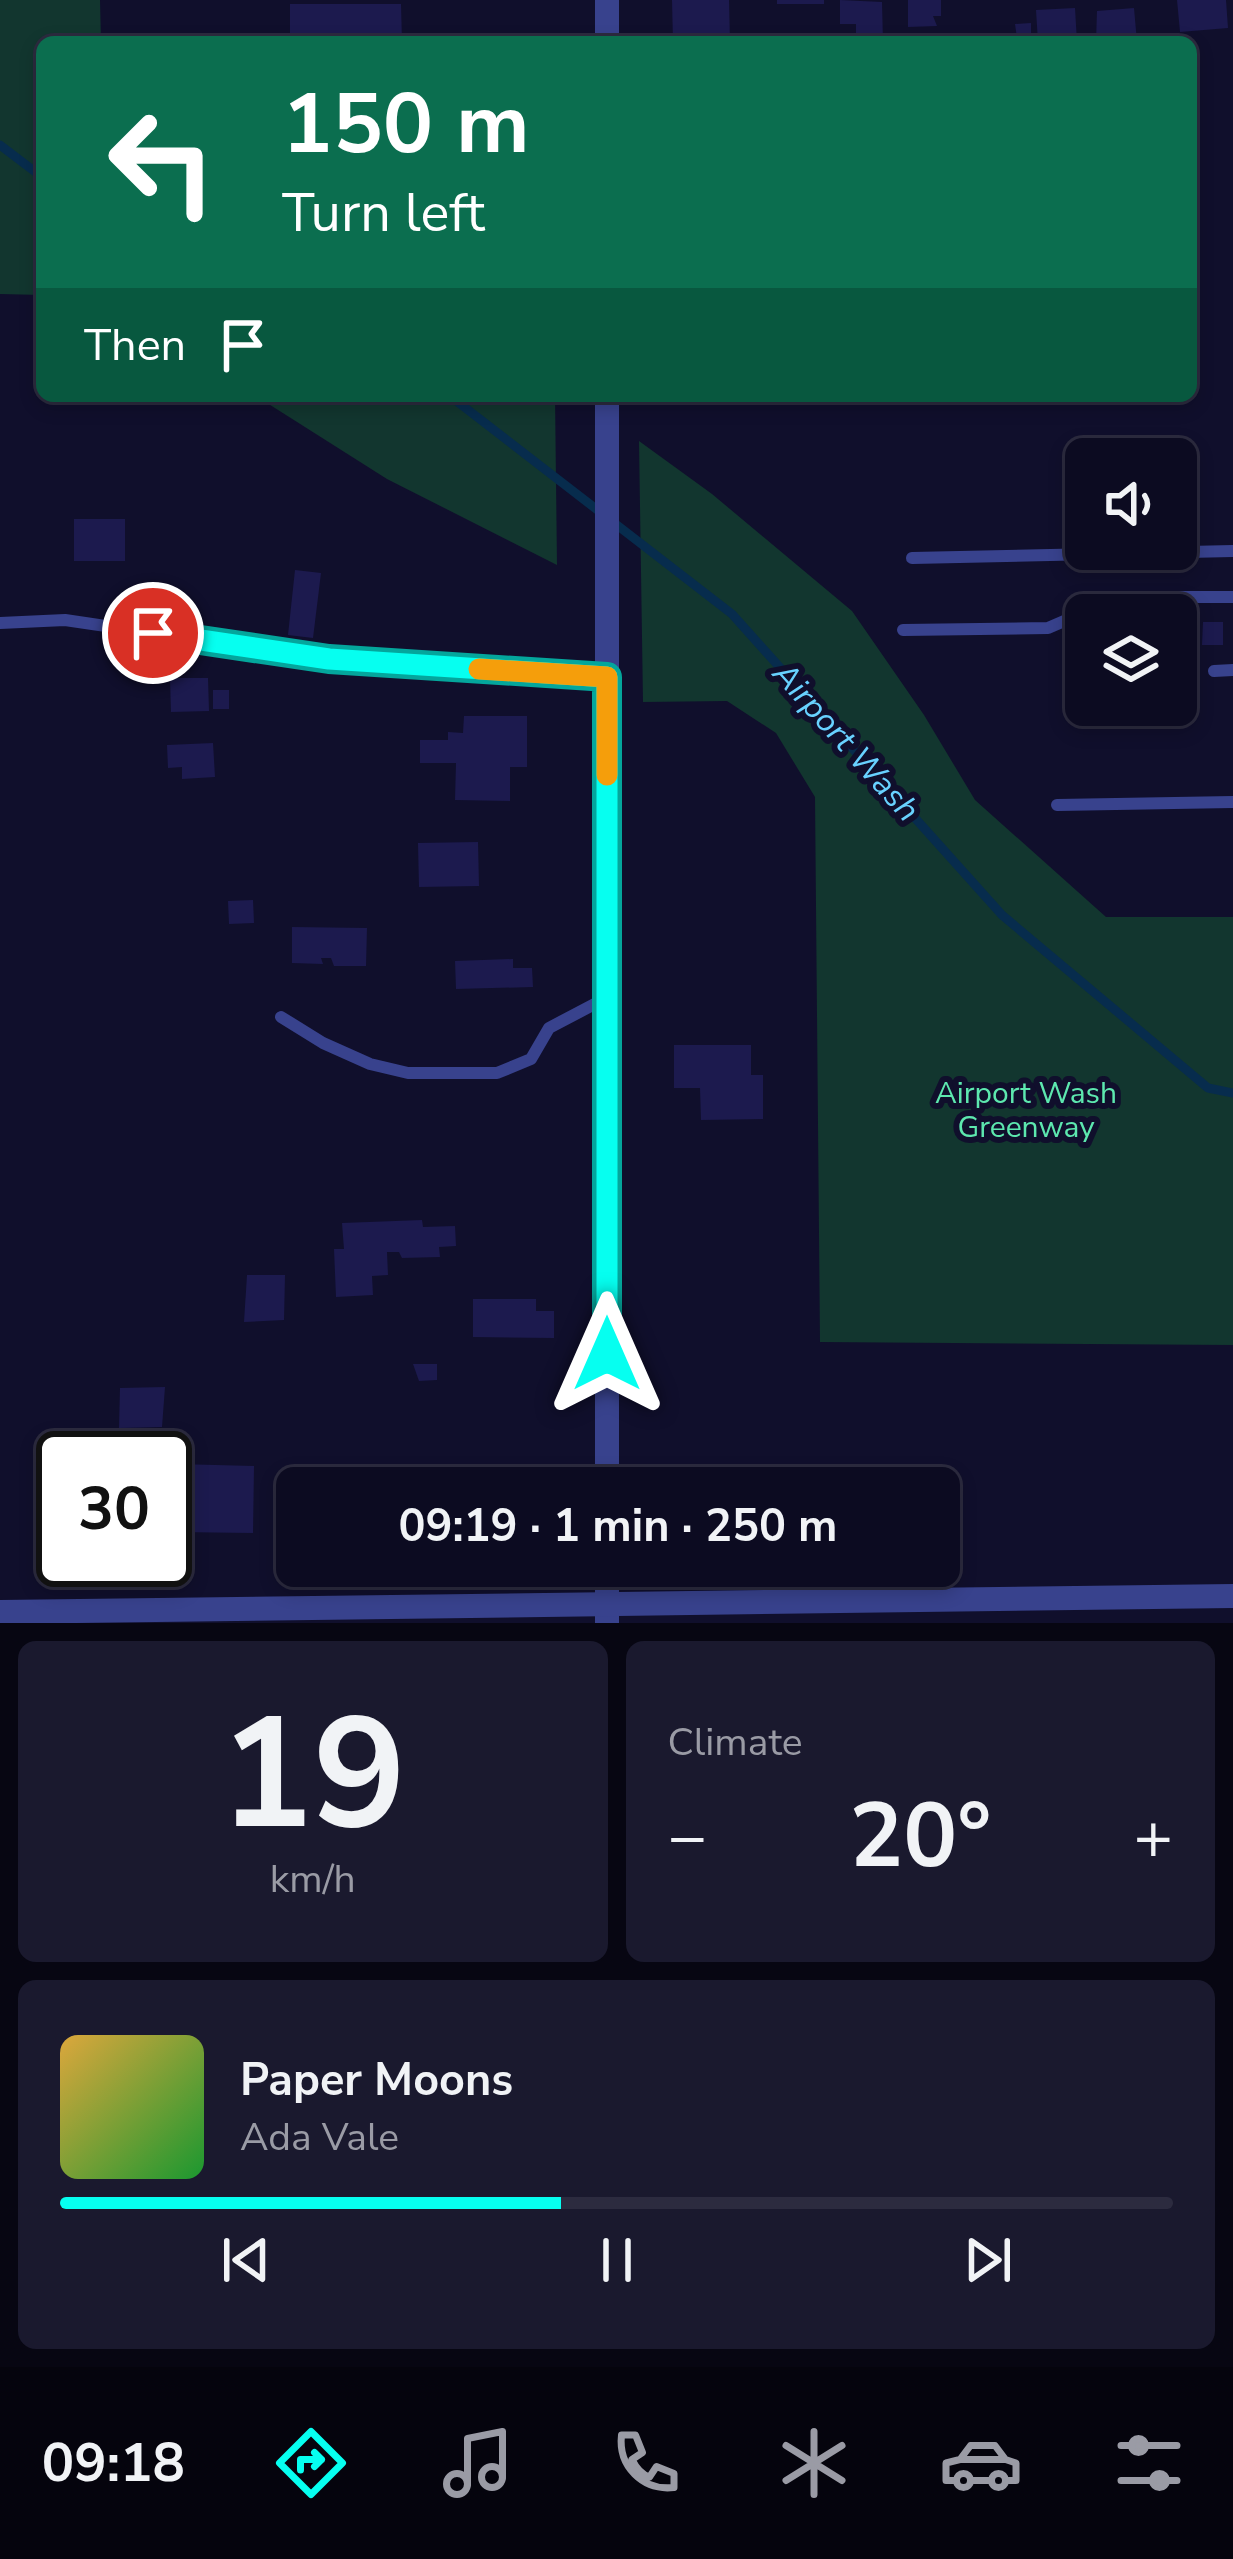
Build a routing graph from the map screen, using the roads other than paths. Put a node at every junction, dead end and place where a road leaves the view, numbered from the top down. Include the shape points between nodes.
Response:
1 (607, 0) edge
2 (607, 36) edge
3 (607, 402) edge
4 (1233, 551) edge
5 (912, 558) dead end
6 (1233, 597) edge
7 (0, 622) edge
8 (903, 630) dead end
9 (1233, 670) edge
10 (1214, 671) dead end
11 (607, 677) junction
12 (1233, 802) edge
13 (1057, 805) dead end
14 (607, 997) junction
15 (281, 1017) dead end
16 (607, 1467) edge
17 (1233, 1596) edge
18 (0, 1612) edge
19 (607, 1614) edge
20 (422, 1616) edge

1 - 2 street
3 - 11 street
4 - 5 lane
6 - 8 lane via 1105,597 1048,628
7 - 11 lane via 65,620 329,659
9 - 10 lane
11 - 14 street
12 - 13 lane
14 - 15 lane via 549,1028 531,1059 497,1073 408,1073 370,1064
14 - 16 street
17 - 19 street
18 - 20 street
19 - 20 street

